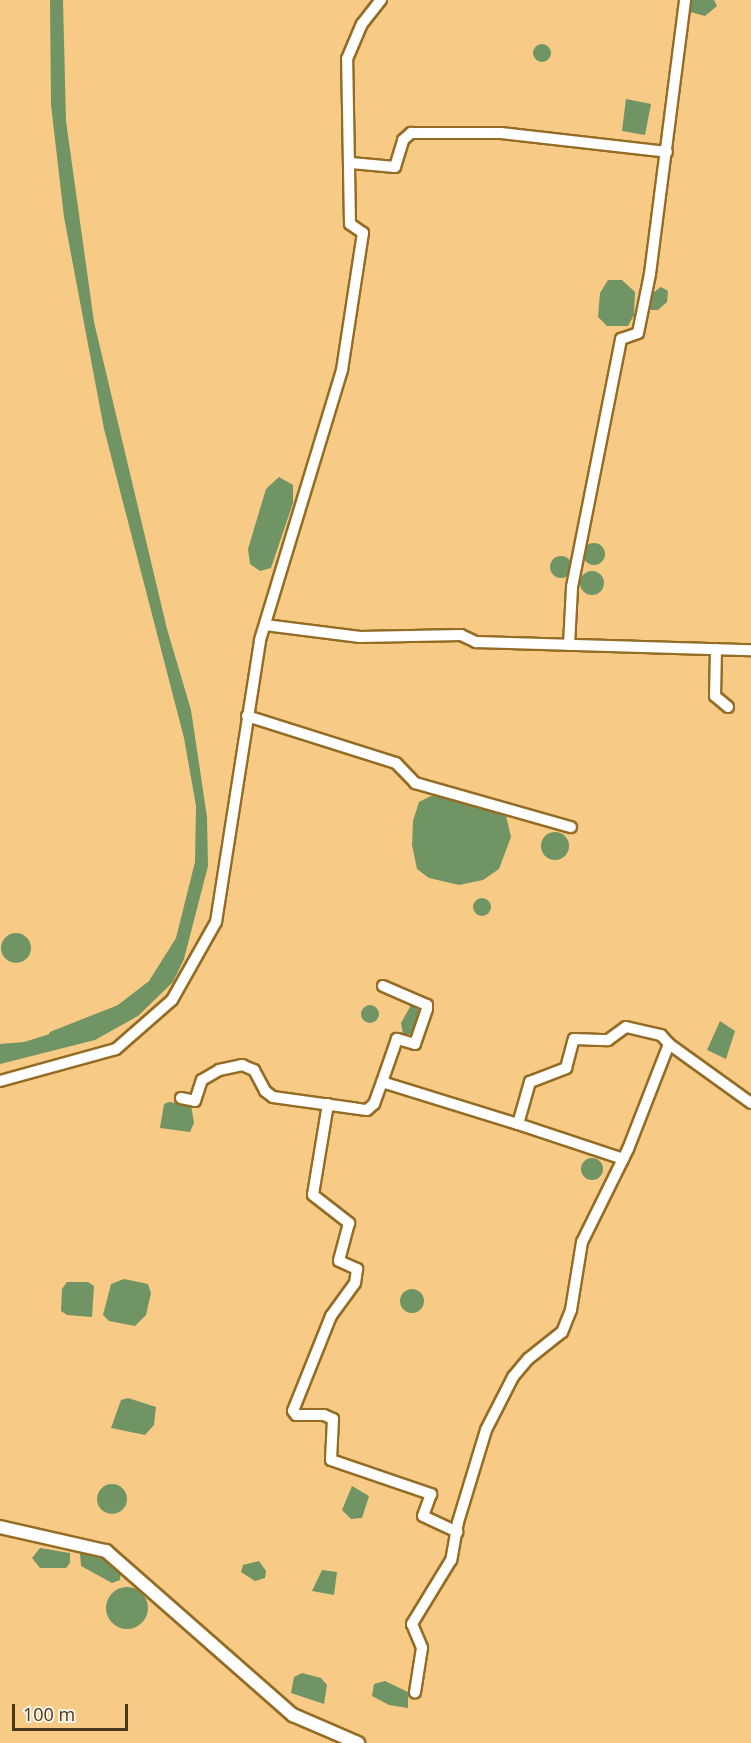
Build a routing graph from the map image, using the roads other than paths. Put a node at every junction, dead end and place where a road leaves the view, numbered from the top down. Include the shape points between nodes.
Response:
1 (381, 0) edge
2 (686, 0) edge
3 (667, 152) junction
4 (351, 163) junction
5 (265, 625) junction
6 (569, 645) junction
7 (716, 650) junction
8 (751, 650) edge
9 (728, 707) dead end
10 (247, 716) junction
11 (572, 826) dead end
12 (383, 986) dead end
13 (669, 1044) junction
14 (0, 1081) edge
15 (382, 1082) junction
16 (181, 1098) dead end
17 (751, 1102) edge
18 (328, 1104) junction
19 (518, 1124) junction
20 (623, 1159) junction
21 (0, 1527) edge
22 (457, 1532) junction
23 (415, 1692) dead end
24 (358, 1743) edge

1 - 4 street via 362,24 347,59
2 - 3 street
3 - 4 street via 501,133 411,133 403,140 394,167
3 - 6 street via 641,322 638,333 621,339 572,587
4 - 5 street via 350,224 363,233 342,370
5 - 6 street via 360,637 461,635 476,642
5 - 10 street
6 - 7 street
7 - 8 street
7 - 9 street via 715,696
10 - 11 street via 396,763 415,783
10 - 14 street via 216,922 172,1000 116,1048
12 - 15 street via 427,1005 427,1009 415,1044 398,1039
13 - 17 street
13 - 19 street via 661,1035 626,1027 608,1040 574,1039 566,1068 530,1082
13 - 20 street
15 - 18 street via 374,1104 367,1110
15 - 19 street
16 - 18 street via 195,1101 202,1080 219,1070 242,1065 254,1070 265,1091 273,1096
18 - 22 street via 313,1195 347,1220 339,1261 357,1269 355,1283 331,1316 293,1411 296,1416 324,1415 333,1419 331,1460 431,1494 423,1516
19 - 20 street
20 - 22 street via 582,1242 571,1310 562,1332 528,1359 513,1377 490,1421
21 - 24 main road via 106,1551 293,1715
22 - 23 street via 451,1560 412,1624 422,1648

